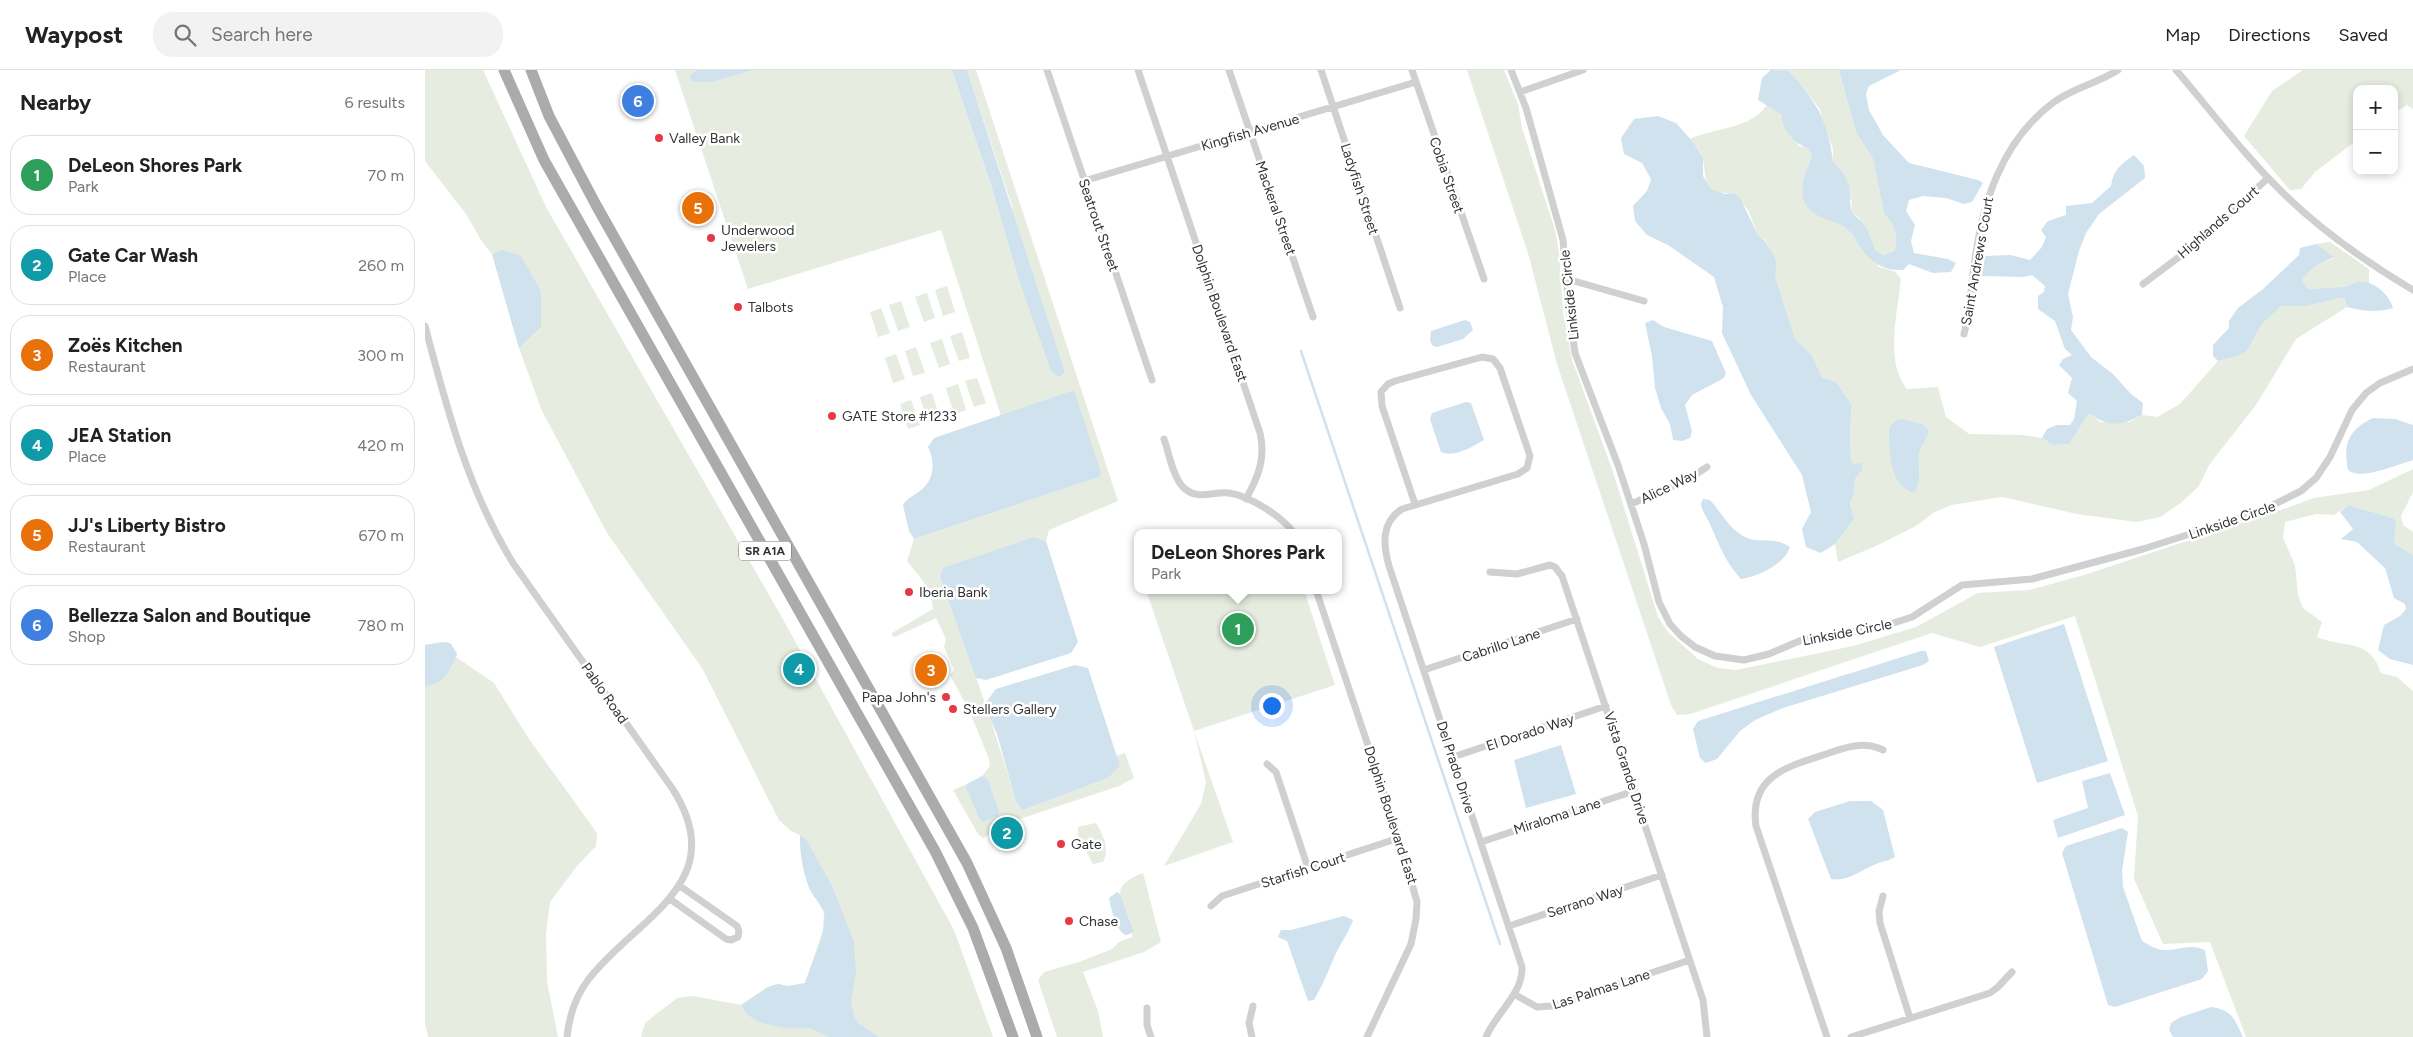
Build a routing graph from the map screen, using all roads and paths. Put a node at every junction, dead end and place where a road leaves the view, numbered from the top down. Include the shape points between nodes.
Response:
1 (504, 70) edge
2 (531, 70) edge
3 (1047, 70) edge
4 (1138, 70) edge
5 (1229, 70) edge
6 (1321, 70) edge
7 (1412, 70) edge
8 (1511, 70) edge
9 (1583, 70) edge
10 (2119, 70) edge
11 (2176, 70) edge
12 (1416, 82) junction
13 (1520, 92) junction
14 (1333, 107) junction
15 (1250, 132) junction
16 (1167, 156) junction
17 (2268, 178) junction
18 (1084, 181) junction
19 (1484, 279) dead end
20 (1567, 279) junction
21 (2143, 284) dead end
22 (2413, 290) edge
23 (1644, 301) dead end
24 (1400, 308) dead end
25 (1313, 317) dead end
26 (425, 326) edge
27 (1964, 334) dead end
28 (2413, 369) edge
29 (1152, 380) dead end
30 (1164, 439) dead end
31 (1707, 466) dead end
32 (1246, 499) junction
33 (1415, 504) junction
34 (1631, 504) junction
35 (1290, 529) edge
36 (1490, 572) dead end
37 (1317, 594) edge
38 (1577, 619) junction
39 (1424, 670) junction
40 (1606, 706) junction
41 (1883, 750) dead end
42 (1453, 757) junction
43 (1267, 764) dead end
44 (1634, 791) junction
45 (1399, 838) junction
46 (1481, 842) junction
47 (1307, 868) junction
48 (1662, 875) junction
49 (680, 886) junction
50 (1883, 896) dead end
51 (670, 899) junction
52 (1211, 906) dead end
53 (1509, 926) junction
54 (1690, 960) junction
55 (2012, 972) dead end
56 (1514, 994) junction
57 (1253, 1006) dead end
58 (1147, 1008) dead end
59 (1910, 1018) junction
60 (567, 1037) edge
61 (1013, 1037) edge
62 (1037, 1037) edge
63 (1151, 1037) edge
64 (1252, 1037) edge
65 (1367, 1037) edge
66 (1486, 1037) edge
67 (1707, 1037) edge
68 (1827, 1037) edge
69 (1851, 1037) edge

1 - 61 main road, SR A1A via 545,160 947,873 973,928
2 - 62 main road, SR A1A via 549,116 596,205 967,863 1006,948
3 - 18 street, Seatrout Street
4 - 16 street, Dolphin Boulevard East
5 - 15 street, Mackeral Street
6 - 14 street, Ladyfish Street
7 - 12 street, Cobia Street
8 - 13 street, Linkside Circle
9 - 13 street
10 - 27 street, Saint Andrews Court via 2053,103 2025,130 2005,159 1983,213
11 - 17 street
12 - 14 street, Kingfish Avenue
12 - 19 street, Cobia Street
13 - 20 street, Linkside Circle via 1558,216
14 - 15 street, Kingfish Avenue
14 - 24 street, Ladyfish Street
15 - 16 street, Kingfish Avenue
15 - 25 street, Mackeral Street
16 - 18 street, Kingfish Avenue
16 - 32 street, Dolphin Boulevard East via 1262,442 1262,464
17 - 21 street, Highlands Court via 2199,242
17 - 22 street via 2330,235
18 - 29 street, Seatrout Street
20 - 23 street
20 - 34 street, Linkside Circle via 1575,353
26 - 49 street, Pablo Road via 457,442 499,540 685,810 690,829 690,850
28 - 34 street, Linkside Circle via 2380,383 2351,410 2331,457 2317,478 2301,491 2259,512 2032,580 1962,585 1899,622 1804,639 1769,654 1744,660 1703,652 1670,624 1659,602
30 - 32 street via 1177,478 1186,489 1201,496 1224,493
31 - 34 street, Alice Way via 1687,480
32 - 35 street via 1278,516
33 - 33 street, Del Prado Drive via 1518,474 1529,465 1530,456 1500,368 1493,358 1482,357 1395,381 1381,392 1382,406
33 - 39 street, Del Prado Drive via 1391,518 1384,543
36 - 38 street, Vista Grande Drive via 1517,574 1545,566 1555,567 1563,576
37 - 45 street, Dolphin Boulevard East
38 - 39 street, Cabrillo Lane
38 - 40 street, Vista Grande Drive
39 - 42 street, Del Prado Drive
40 - 42 street, El Dorado Way
40 - 44 street, Vista Grande Drive
41 - 68 street via 1874,746 1851,746 1787,767 1765,784 1756,807 1756,826
42 - 46 street, Del Prado Drive
43 - 47 street via 1276,772
44 - 46 street, Miraloma Lane
44 - 48 street, Vista Grande Drive
45 - 47 street, Starfish Court
45 - 65 street, Dolphin Boulevard East via 1415,893 1415,927 1408,952
46 - 53 street, Del Prado Drive
47 - 52 street, Starfish Court via 1222,896
48 - 53 street, Serrano Way
48 - 54 street, Vista Grande Drive
49 - 51 street, Pablo Road
49 - 51 street via 737,926 737,937 726,939
50 - 59 street via 1880,923
51 - 60 street, Pablo Road via 587,982 575,1003
53 - 56 street, Del Prado Drive via 1522,967 1521,980
54 - 56 street, Las Palmas Lane via 1552,1006 1537,1007
54 - 67 street, Vista Grande Drive via 1703,1000
55 - 59 street via 1990,993
56 - 66 street, Del Prado Drive
57 - 64 street via 1249,1023
58 - 63 street
59 - 69 street

